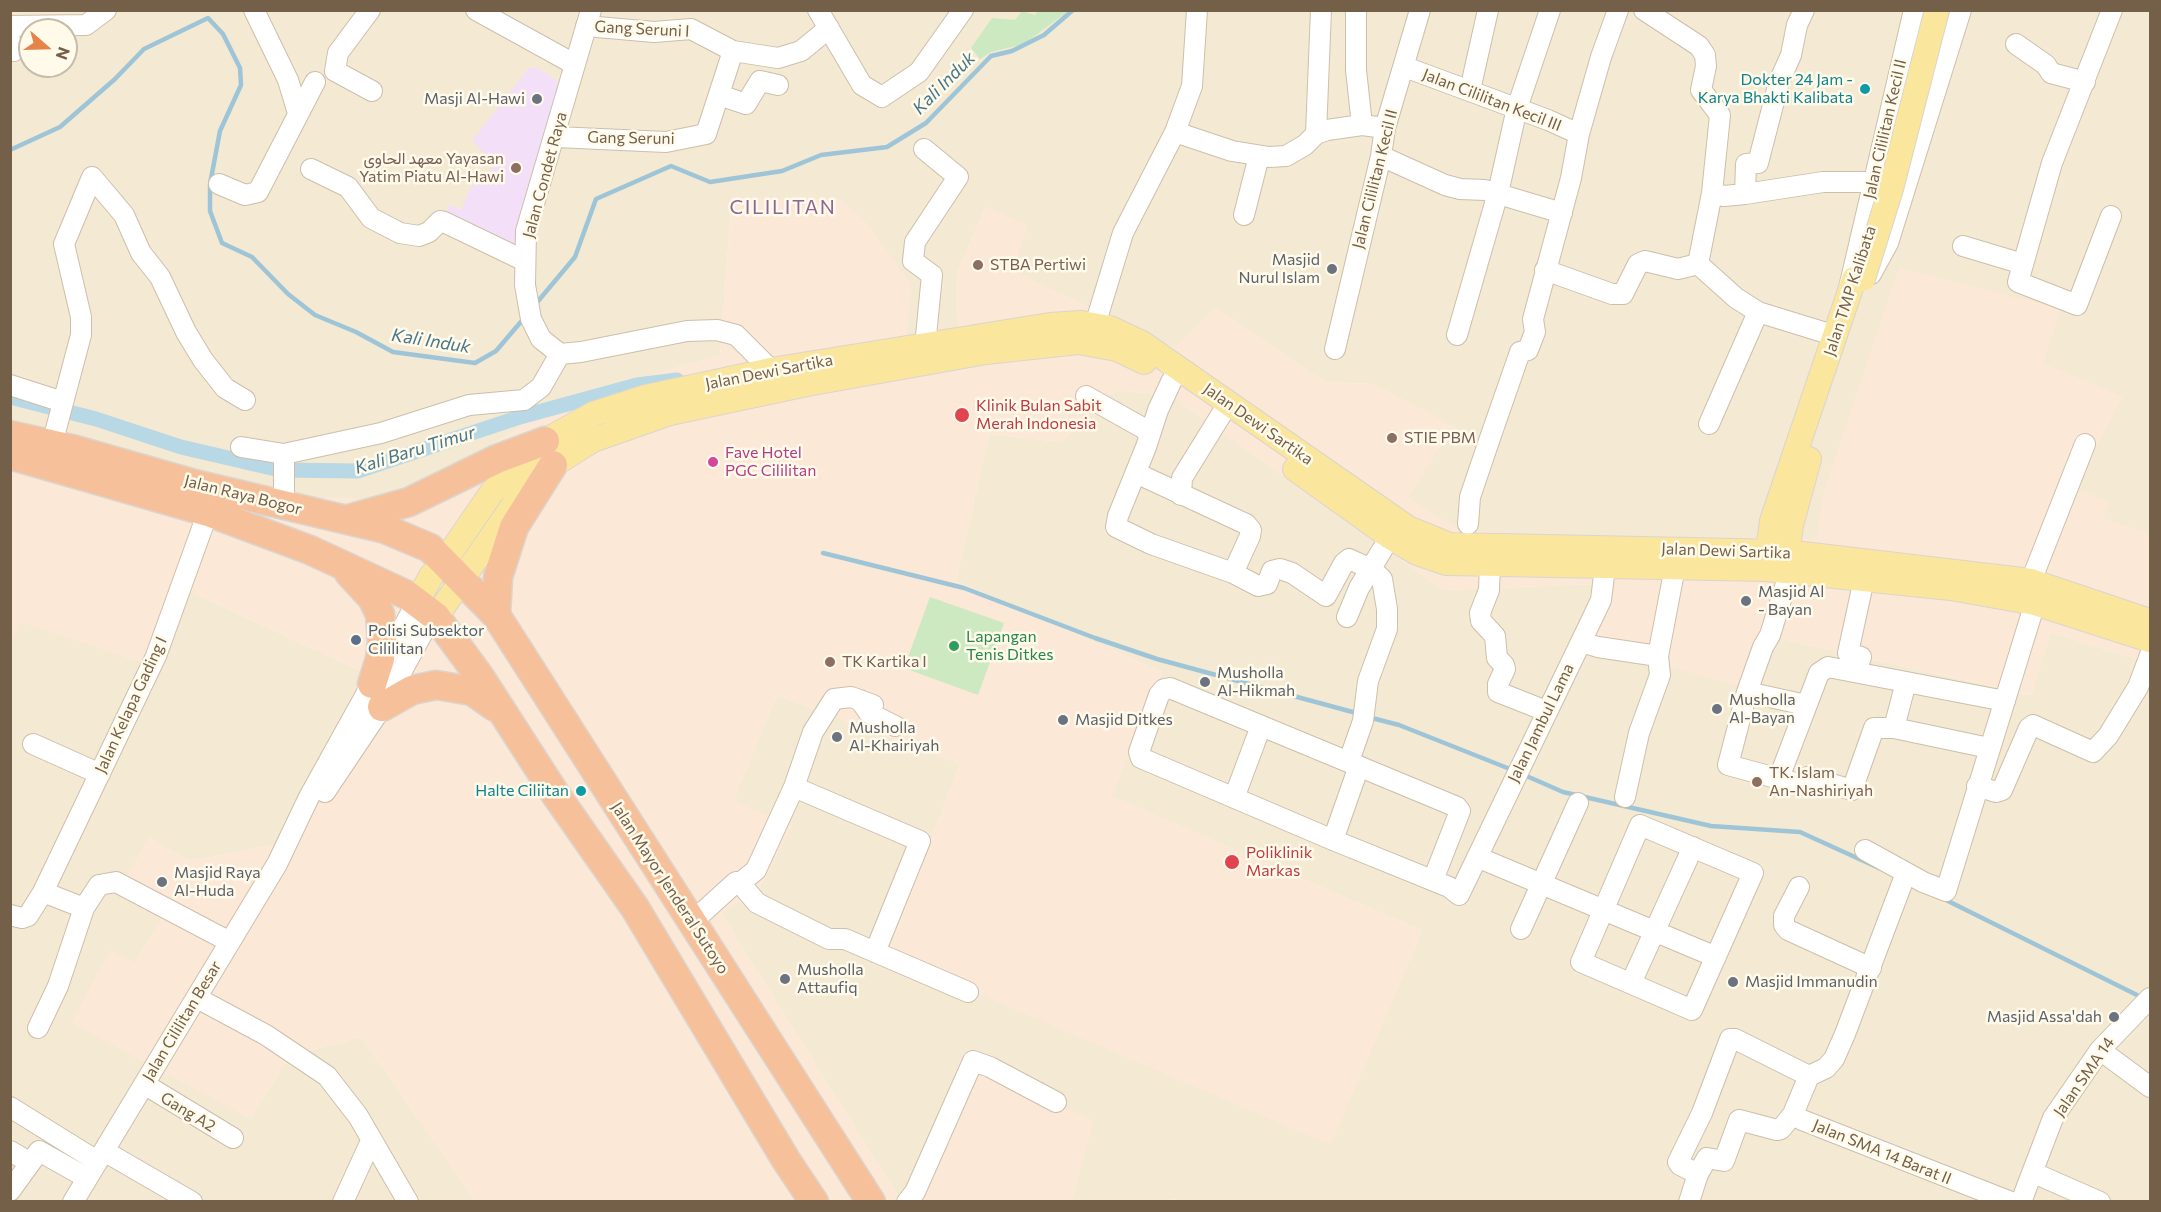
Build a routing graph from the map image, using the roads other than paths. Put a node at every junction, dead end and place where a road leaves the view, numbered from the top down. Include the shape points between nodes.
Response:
1 (106, 10) edge
2 (254, 10) edge
3 (476, 10) edge
4 (818, 10) edge
5 (1197, 10) edge
6 (1321, 10) edge
7 (1356, 10) edge
8 (1420, 10) edge
9 (1488, 10) edge
10 (1550, 10) edge
11 (1618, 10) edge
12 (1644, 10) edge
13 (1804, 10) edge
14 (1914, 10) edge
15 (1929, 10) edge
16 (1937, 10) edge
17 (1961, 10) edge
18 (2112, 10) edge
19 (362, 13) edge
20 (961, 15) edge
21 (589, 18) edge
22 (10, 26) edge
23 (829, 28) junction
24 (2016, 44) dead end
25 (733, 51) junction
26 (1901, 61) junction
27 (574, 64) junction
28 (1405, 67) junction
29 (1943, 72) junction
30 (315, 82) dead end
31 (2085, 82) junction
32 (778, 85) dead end
33 (1470, 90) junction
34 (372, 91) dead end
35 (719, 95) junction
36 (1517, 108) junction
37 (298, 113) junction
38 (1362, 125) junction
39 (1385, 128) junction
40 (1175, 132) junction
41 (1316, 134) junction
42 (1579, 134) junction
43 (556, 137) junction
44 (924, 150) dead end
45 (1259, 156) junction
46 (1381, 156) junction
47 (311, 169) dead end
48 (1872, 182) junction
49 (219, 184) dead end
50 (1498, 193) junction
51 (1712, 193) junction
52 (1745, 194) junction
53 (1562, 213) junction
54 (1244, 215) dead end
55 (2110, 216) dead end
56 (1963, 246) dead end
57 (525, 261) junction
58 (1698, 264) junction
59 (2023, 264) junction
60 (1545, 270) junction
61 (1859, 282) junction
62 (1758, 312) junction
63 (1095, 325) junction
64 (1839, 327) junction
65 (1457, 335) dead end
66 (924, 346) junction
67 (1335, 349) dead end
68 (560, 354) junction
69 (771, 370) junction
70 (1172, 380) junction
71 (10, 386) edge
72 (1086, 396) dead end
73 (245, 400) dead end
74 (1221, 415) junction
75 (59, 418) junction
76 (1708, 424) dead end
77 (1150, 432) junction
78 (10, 435) edge
79 (2085, 444) dead end
80 (241, 447) dead end
81 (549, 453) junction
82 (10, 455) edge
83 (283, 456) junction
84 (1136, 473) junction
85 (284, 495) junction
86 (1181, 495) junction
87 (208, 512) junction
88 (347, 519) junction
89 (1468, 524) dead end
90 (1390, 537) junction
91 (1607, 556) junction
92 (338, 562) junction
93 (1779, 563) junction
94 (1490, 564) junction
95 (1675, 567) junction
96 (1371, 569) junction
97 (1233, 573) junction
98 (448, 577) junction
99 (1864, 579) junction
100 (2033, 592) junction
101 (426, 609) junction
102 (496, 615) junction
103 (1347, 617) dead end
104 (2151, 621) edge
105 (2151, 640) edge
106 (1581, 642) junction
107 (2151, 655) edge
108 (1658, 656) junction
109 (1856, 672) junction
110 (1906, 682) junction
111 (1747, 692) junction
112 (377, 696) junction
113 (2005, 701) junction
114 (1806, 705) junction
115 (1546, 711) junction
116 (504, 714) junction
117 (895, 726) dead end
118 (1261, 726) junction
119 (1894, 728) junction
120 (33, 744) dead end
121 (1989, 748) junction
122 (1354, 764) junction
123 (100, 774) junction
124 (1779, 778) junction
125 (1977, 786) junction
126 (794, 787) junction
127 (1624, 797) dead end
128 (1234, 798) junction
129 (1578, 803) dead end
130 (1333, 840) junction
131 (1693, 847) junction
132 (1864, 850) dead end
133 (1477, 857) junction
134 (1904, 877) junction
135 (1432, 880) junction
136 (740, 883) junction
137 (1542, 884) junction
138 (1799, 887) dead end
139 (43, 892) junction
140 (84, 908) junction
141 (1604, 910) junction
142 (10, 915) edge
143 (692, 922) junction
144 (1521, 929) dead end
145 (1655, 932) junction
146 (230, 942) junction
147 (874, 952) junction
148 (1716, 957) junction
149 (1871, 968) junction
150 (1631, 983) junction
151 (968, 992) dead end
152 (197, 998) junction
153 (2146, 1002) edge
154 (38, 1028) dead end
155 (2100, 1050) junction
156 (1809, 1076) junction
157 (144, 1084) junction
158 (2151, 1087) edge
159 (1056, 1102) dead end
160 (10, 1107) edge
161 (1793, 1114) junction
162 (233, 1138) dead end
163 (371, 1141) junction
164 (10, 1151) edge
165 (101, 1156) junction
166 (29, 1162) junction
167 (2034, 1173) junction
168 (1698, 1174) junction
169 (87, 1178) junction
170 (10, 1191) edge
171 (73, 1202) edge
172 (192, 1202) edge
173 (343, 1202) edge
174 (408, 1202) edge
175 (814, 1202) edge
176 (871, 1202) edge
177 (907, 1202) edge
178 (1689, 1202) edge
179 (2012, 1202) edge
180 (2021, 1202) edge
181 (2100, 1202) edge

1 - 22 street via 86,25
2 - 37 street via 288,81
3 - 27 street
4 - 23 street
5 - 40 street via 1191,86
6 - 41 street
7 - 38 street via 1356,70
8 - 28 street, Jalan Cililitan Kecil II
9 - 33 street
10 - 36 street
11 - 42 street, Jalan Cililitan Kecil III
12 - 51 street via 1699,46 1705,55 1701,90 1720,115
13 - 52 street via 1779,82 1758,163 1746,164
14 - 26 street, Jalan Cililitan Kecil II
15 - 61 main road, Jalan TMP Kalibata
16 - 61 main road, Jalan TMP Kalibata, bridge via 1892,189
17 - 29 street
18 - 31 street
19 - 34 street via 338,53 335,71
20 - 23 street via 919,72 882,97 862,85
21 - 25 street, Gang Seruni I via 654,32 691,29
21 - 27 street, Jalan Condet Raya
23 - 25 street, Gang Seruni I via 801,51 778,58
24 - 31 street via 2051,73
25 - 35 street
26 - 29 street
26 - 48 street, Jalan Cililitan Kecil II
27 - 43 street, Jalan Condet Raya
28 - 33 street, Jalan Cililitan Kecil III
28 - 39 street, Jalan Cililitan Kecil II
29 - 61 street via 1887,247
30 - 37 street
31 - 59 street via 2052,163
32 - 35 street via 760,81 746,104
33 - 36 street, Jalan Cililitan Kecil III
35 - 43 street, Gang Seruni via 706,134 666,142
36 - 42 street, Jalan Cililitan Kecil III
36 - 50 street
37 - 49 street via 258,192 245,195
38 - 39 street
38 - 41 street
39 - 46 street, Jalan Cililitan Kecil II
40 - 45 street via 1232,152
40 - 63 street via 1124,233
41 - 45 street via 1287,156
42 - 53 street, Jalan Cililitan Kecil III
43 - 57 street, Jalan Condet Raya via 526,231
44 - 66 street via 958,177 915,242 913,261 932,275
45 - 54 street
46 - 50 street via 1445,185
46 - 67 street, Jalan Cililitan Kecil II
47 - 57 street via 348,187 371,218 400,233 418,236 440,221
48 - 52 street via 1823,182
48 - 64 street, Jalan Cililitan Kecil II
50 - 53 street
50 - 65 street
51 - 52 street
51 - 58 street
53 - 60 street, Jalan Cililitan Kecil III
55 - 59 street via 2078,305 2019,284
56 - 59 street
57 - 68 street, Jalan Condet Raya via 531,319 541,339
58 - 60 street via 1678,269 1645,261 1638,264 1623,294 1612,294
58 - 62 street
60 - 89 street, Jalan Cililitan Kecil III via 1529,349 1520,352 1470,497
61 - 64 main road, Jalan TMP Kalibata
61 - 93 main road, Jalan TMP Kalibata
62 - 64 street
62 - 76 street
63 - 66 main road, Jalan Dewi Sartika via 1050,325
63 - 91 main road, Jalan Dewi Sartika via 1142,343 1423,536 1467,547
64 - 93 main road, Jalan TMP Kalibata via 1772,521
66 - 69 main road, Jalan Dewi Sartika
68 - 69 street via 687,331 717,330 736,335
68 - 83 street via 541,387 524,400 470,405 381,433
69 - 81 main road, Jalan Dewi Sartika via 646,397 593,414
70 - 74 main road, Jalan Dewi Sartika
70 - 77 street
70 - 81 main road, Jalan Dewi Sartika via 1132,355 1101,344 1054,344 986,352 796,386 670,413
71 - 75 street
72 - 77 street
73 - 75 street via 225,388 203,360 160,277 141,253 124,215 92,177 64,244 82,325
74 - 86 street via 1182,478
74 - 90 main road, Jalan Dewi Sartika
75 - 78 highway, Jalan Raya Bogor
75 - 85 highway, Jalan Raya Bogor via 191,483
77 - 84 street
79 - 100 street
80 - 83 street
81 - 88 highway via 497,459 410,502
81 - 98 main road, Jalan Dewi Sartika via 492,492
81 - 102 highway via 514,526 498,577
82 - 87 highway, Jalan Raya Bogor
83 - 85 street
84 - 86 street
84 - 97 street via 1118,516 1118,530
85 - 88 highway, Jalan Raya Bogor
86 - 97 street via 1246,524 1251,530
87 - 92 highway, Jalan Raya Bogor
87 - 123 street, Jalan Kelapa Gading I via 156,656
88 - 98 highway, Jalan Raya Bogor via 385,529 430,548
90 - 94 main road, Jalan Dewi Sartika via 1438,561
90 - 96 street
91 - 93 main road, Jalan Dewi Sartika
91 - 94 main road, Jalan Dewi Sartika
91 - 95 main road, Jalan Dewi Sartika
91 - 106 street, Jalan Jambul Lama via 1600,600
92 - 101 highway, Jalan Raya Bogor
92 - 112 highway via 372,598 380,614
93 - 95 main road, Jalan Dewi Sartika
93 - 99 main road, Jalan Dewi Sartika
93 - 100 main road, Jalan Dewi Sartika
93 - 111 street via 1770,636
94 - 115 street via 1489,590 1480,613 1481,621 1495,636 1497,658 1505,669 1497,684 1498,692
95 - 108 street
96 - 97 street via 1349,559 1326,596 1280,569 1272,571 1264,586
96 - 103 street
96 - 122 street via 1382,579 1387,629 1368,681
98 - 101 main road, Jalan Cililitan Besar
98 - 102 highway, Jalan Mayor Jenderal Sutoyo
99 - 100 main road, Jalan Dewi Sartika
99 - 109 street via 1848,653 1861,657
100 - 104 main road, Jalan Dewi Sartika
100 - 105 main road, Jalan Dewi Sartika
100 - 113 street
101 - 112 street, Jalan Cililitan Besar via 426,627
101 - 116 highway
102 - 143 highway, Jalan Mayor Jenderal Sutoyo
106 - 108 street
106 - 115 street, Jalan Jambul Lama
107 - 125 street via 2138,687 2108,736 2093,752 2033,726 2001,790
108 - 127 street via 1660,675 1639,733
109 - 110 street
109 - 114 street via 1828,667 1823,670
110 - 113 street
110 - 119 street
111 - 114 street
111 - 124 street via 1728,764
112 - 116 highway via 436,685 472,691
112 - 146 street, Jalan Cililitan Besar
113 - 121 street
114 - 124 street
115 - 133 street, Jalan Jambul Lama
116 - 175 highway via 634,908
117 - 126 street via 869,713 867,702 846,696 834,699 813,732
118 - 122 street
118 - 128 street
118 - 128 street via 1170,688 1159,694 1139,752 1141,758
119 - 121 street
119 - 124 street via 1873,729 1852,790 1808,777 1802,785
120 - 123 street
121 - 125 street
122 - 130 street
122 - 135 street via 1460,808
123 - 139 street, Jalan Kelapa Gading I
125 - 134 street via 1946,891
126 - 136 street via 756,870
126 - 147 street via 920,841
128 - 130 street
129 - 137 street
130 - 135 street
131 - 141 street via 1640,825
131 - 145 street
131 - 148 street via 1753,873
132 - 134 street
133 - 135 street, Jalan Jambul Lama via 1459,895
133 - 137 street
134 - 149 street
136 - 143 street via 736,882
136 - 147 street via 757,903 829,939 845,939
137 - 141 street
137 - 144 street
138 - 149 street via 1784,916 1788,930
139 - 140 street
139 - 142 street, Jalan Kelapa Gading I via 28,916
140 - 146 street via 99,885 116,882
140 - 154 street via 58,986
141 - 145 street
141 - 150 street via 1581,962
143 - 176 highway, Jalan Mayor Jenderal Sutoyo
145 - 148 street
145 - 150 street
146 - 152 street, Jalan Cililitan Besar
147 - 151 street
148 - 150 street via 1692,1010
149 - 156 street via 1834,1059
152 - 157 street, Jalan Cililitan Besar
152 - 163 street via 266,1035 327,1076 352,1107
153 - 155 street, Jalan SMA 14
155 - 158 street
155 - 167 street, Jalan SMA 14 via 2054,1118
156 - 161 street, Jalan SMA 14 Barat II
156 - 168 street via 1730,1039 1702,1113 1678,1162
157 - 162 street, Gang A2
157 - 165 street, Jalan Cililitan Besar
159 - 177 street via 973,1061
160 - 165 street
161 - 168 street via 1777,1130 1739,1120 1724,1161 1707,1158
161 - 179 street, Jalan SMA 14 Barat II via 1916,1167
163 - 173 street
163 - 174 street
164 - 166 street
165 - 169 street, Jalan Cililitan Besar
165 - 172 street
166 - 169 street via 39,1151
166 - 170 street
167 - 180 street, Jalan SMA 14
167 - 181 street
168 - 178 street
169 - 171 street, Jalan Cililitan Besar

